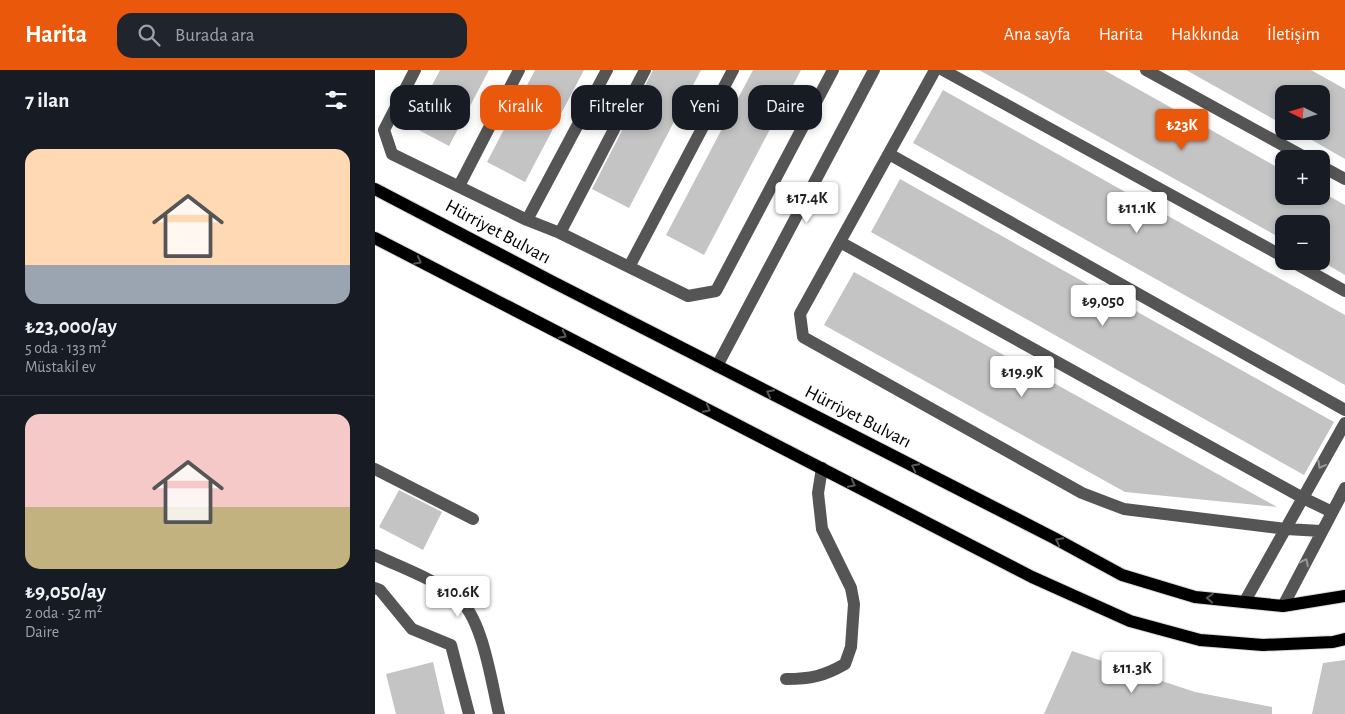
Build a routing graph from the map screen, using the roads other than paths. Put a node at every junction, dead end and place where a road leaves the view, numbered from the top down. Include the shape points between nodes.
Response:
1 (415, 70) edge
2 (519, 70) edge
3 (607, 70) edge
4 (645, 70) edge
5 (733, 70) edge
6 (833, 70) edge
7 (874, 70) edge
8 (935, 70) edge
9 (943, 70) edge
10 (1146, 70) edge
11 (1292, 150) edge
12 (889, 154) junction
13 (1330, 171) edge
14 (1345, 179) edge
15 (459, 186) junction
16 (375, 189) edge
17 (527, 220) junction
18 (560, 233) junction
19 (375, 238) edge
20 (840, 242) junction
21 (1275, 252) edge
22 (629, 267) junction
23 (1307, 270) edge
24 (1345, 291) edge
25 (717, 366) junction
26 (1345, 410) edge
27 (1345, 423) edge
28 (822, 468) junction
29 (375, 469) edge
30 (1345, 488) edge
31 (1303, 498) junction
32 (1332, 512) junction
33 (473, 519) dead end
34 (1285, 529) junction
35 (1321, 531) junction
36 (375, 554) edge
37 (375, 588) edge
38 (1345, 596) edge
39 (1245, 601) junction
40 (1283, 606) junction
41 (1345, 639) edge
42 (786, 679) dead end
43 (469, 714) edge
44 (499, 714) edge

1 - 15 street via 384,130 392,154
2 - 15 street
3 - 17 street
4 - 18 street
5 - 22 street
6 - 22 street via 716,291 688,296
7 - 25 street
8 - 12 street
9 - 21 street
10 - 11 street
12 - 20 street
12 - 26 street
13 - 14 street
15 - 17 street
16 - 25 main road, Hürriyet Bulvarı
17 - 18 street
18 - 22 street
19 -> 28 main road
20 - 31 street
20 - 34 street via 800,314 803,336 1082,493 1124,509
23 - 24 street
39 -> 25 main road, Hürriyet Bulvarı via 1195,597 1122,575
27 -> 31 street
28 -> 41 main road via 1033,577 1130,621 1200,640 1263,645
28 - 42 street via 818,493 822,529 851,588 854,604 851,647 845,664 827,674 808,679
29 - 33 street
30 - 32 street
31 - 32 street
31 - 34 street
32 - 35 street
34 - 35 street
34 - 39 street
40 -> 35 street
36 - 44 street via 443,587 469,610 478,626
37 - 43 street via 412,629 451,645
38 - 40 main road, Hürriyet Bulvarı
39 - 40 main road, Hürriyet Bulvarı

